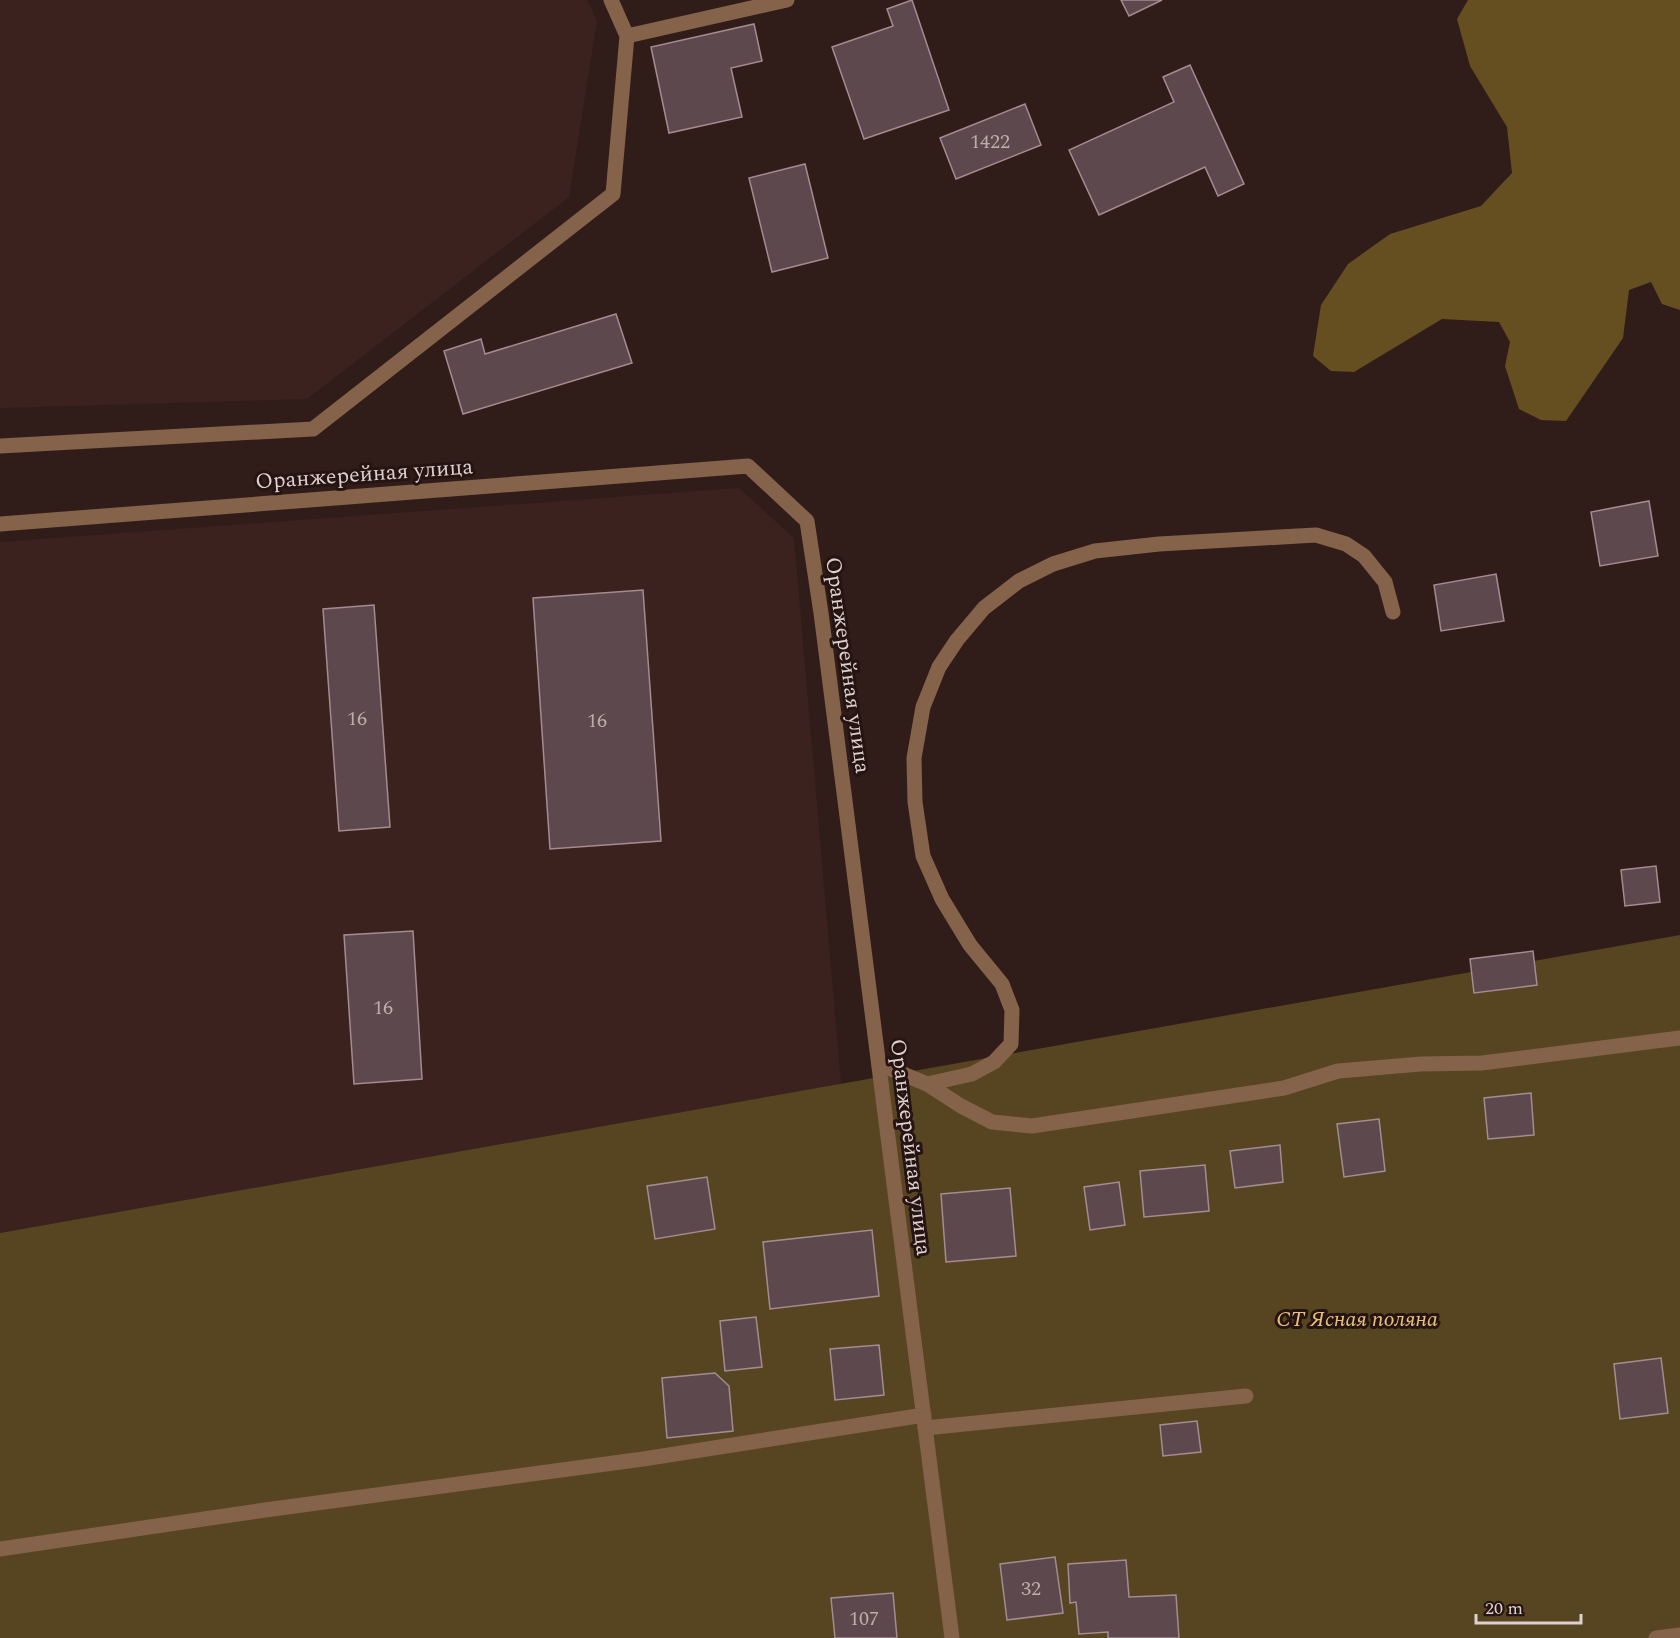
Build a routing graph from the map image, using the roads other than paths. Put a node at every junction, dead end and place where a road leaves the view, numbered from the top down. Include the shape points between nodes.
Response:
1 (611, 0) edge
2 (787, 0) edge
3 (627, 36) junction
4 (0, 446) edge
5 (0, 524) edge
6 (1393, 612) dead end
7 (1680, 1038) edge
8 (879, 1064) junction
9 (927, 1084) junction
10 (1246, 1395) dead end
11 (925, 1422) junction
12 (0, 1549) edge
13 (1680, 1635) edge
14 (952, 1638) edge
15 (1656, 1638) edge

1 - 3 street
2 - 3 street
3 - 4 street via 613,194 313,429
5 - 8 street, Оранжерейная улица via 748,466 807,521
6 - 9 street via 1385,582 1364,556 1346,544 1316,535 1095,551 1053,564 1018,581 984,608 939,667 923,707 914,758 915,802 923,856 942,899 970,945 1002,984 1012,1010 1011,1044 994,1062 972,1074
7 - 9 street via 1482,1063 1338,1071 1284,1088 1032,1126 992,1122
8 - 9 street
8 - 11 street, Оранжерейная улица
10 - 11 street
11 - 12 street
11 - 14 street, Оранжерейная улица
13 - 15 street

